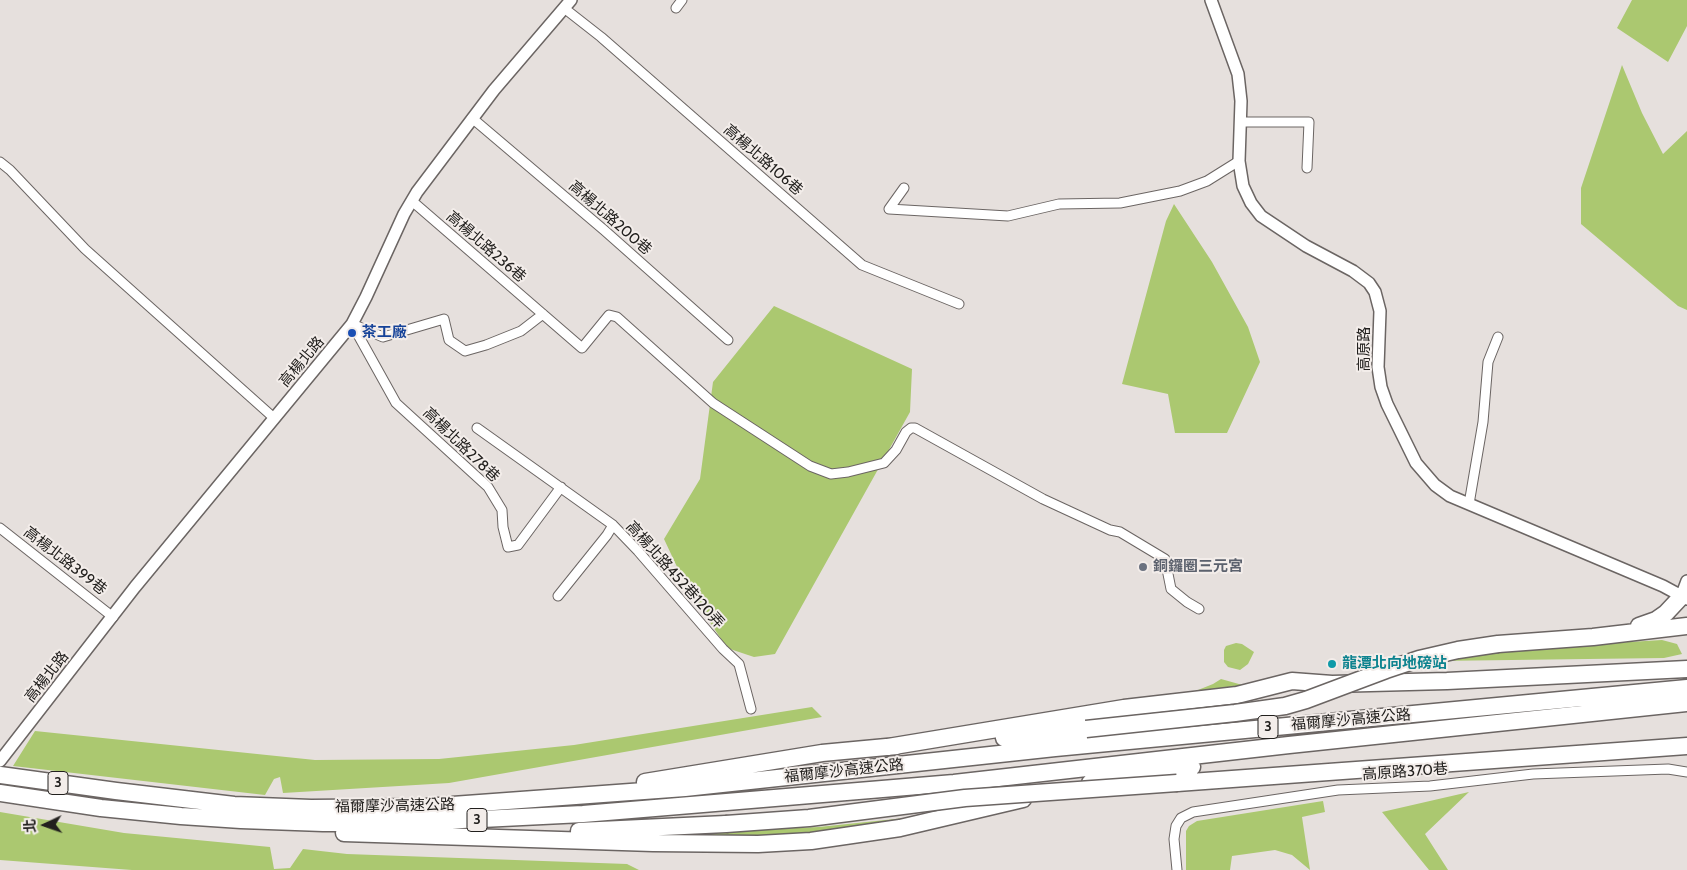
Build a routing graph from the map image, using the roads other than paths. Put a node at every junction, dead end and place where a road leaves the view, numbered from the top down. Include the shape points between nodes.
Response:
1 (682, 0) edge
2 (1211, 0) edge
3 (568, 4) edge
4 (676, 8) dead end
5 (472, 118) junction
6 (1240, 122) junction
7 (1239, 161) junction
8 (0, 162) edge
9 (1307, 168) dead end
10 (904, 188) dead end
11 (412, 201) junction
12 (959, 304) dead end
13 (543, 314) junction
14 (352, 324) junction
15 (1498, 337) dead end
16 (728, 340) dead end
17 (274, 418) junction
18 (477, 428) dead end
19 (561, 487) junction
20 (1469, 504) junction
21 (613, 525) junction
22 (0, 528) edge
23 (558, 596) dead end
24 (1686, 596) edge
25 (1200, 609) dead end
26 (113, 617) junction
27 (1687, 626) edge
28 (1618, 633) junction
29 (1687, 669) edge
30 (1687, 688) edge
31 (1687, 703) edge
32 (751, 709) dead end
33 (1289, 745) junction
34 (888, 747) junction
35 (1682, 748) edge
36 (0, 761) edge
37 (1687, 772) edge
38 (0, 774) edge
39 (0, 793) edge
40 (546, 799) junction
41 (181, 816) junction
42 (497, 836) junction
43 (1177, 870) edge

1 - 4 street
2 - 6 street, 高原路 via 1238,74
3 - 5 street, 高楊北路
3 - 12 street, 高楊北路106巷 via 601,37 862,265
5 - 11 street, 高楊北路
5 - 16 street, 高楊北路200巷
6 - 7 street, 高原路
6 - 9 street via 1308,122
7 - 10 street via 1180,191 1120,202 1059,204 1008,216 889,209
7 - 20 street, 高原路 via 1243,186 1261,216 1306,246 1353,271 1372,288 1379,301 1378,367 1387,404 1416,462 1435,485
8 - 17 street via 85,249
11 - 13 street, 高楊北路236巷
11 - 14 street, 高楊北路
13 - 14 street via 521,331 465,351 449,340 444,320 383,337
13 - 25 street, 高楊北路236巷 via 582,348 609,315 617,317 713,404 810,466 830,474 884,463 906,432 915,428 1043,499 1120,532 1164,559 1171,589
14 - 17 street, 高楊北路
14 - 19 street, 高楊北路278巷 via 396,403 488,487 502,510 508,547 518,545
15 - 20 street via 1488,362 1483,422
17 - 26 street, 高楊北路
18 - 19 street, 高楊北路452巷120弄
19 - 21 street, 高楊北路452巷120弄
20 - 24 street, 高原路
21 - 23 street
21 - 32 street, 高楊北路452巷120弄 via 738,664
22 - 26 street, 高楊北路399巷
24 - 28 highway via 1656,620
26 - 36 street, 高楊北路
27 - 28 highway
28 - 34 highway, bridge via 1458,650 1386,670 1285,706 944,745
29 - 34 highway via 1332,684 1292,681 1237,695 1124,708
30 - 40 highway, 福爾摩沙高速公路 / 3
31 - 33 highway, 福爾摩沙高速公路 / 3
33 - 41 highway, 福爾摩沙高速公路 / 3 via 954,783 583,814 401,823
33 - 42 highway via 1247,758 1101,781 900,828 811,841 653,843
34 - 40 highway via 822,753
35 - 42 highway, bridge via 965,798 809,818
37 - 43 street, 高原路370巷 via 1668,769 1532,774 1430,786 1338,790 1193,812 1181,818 1176,826
38 - 40 highway, 福爾摩沙高速公路 / 3 via 234,804 312,808 425,807
39 - 41 highway, 福爾摩沙高速公路 / 3
41 - 42 highway via 317,832

